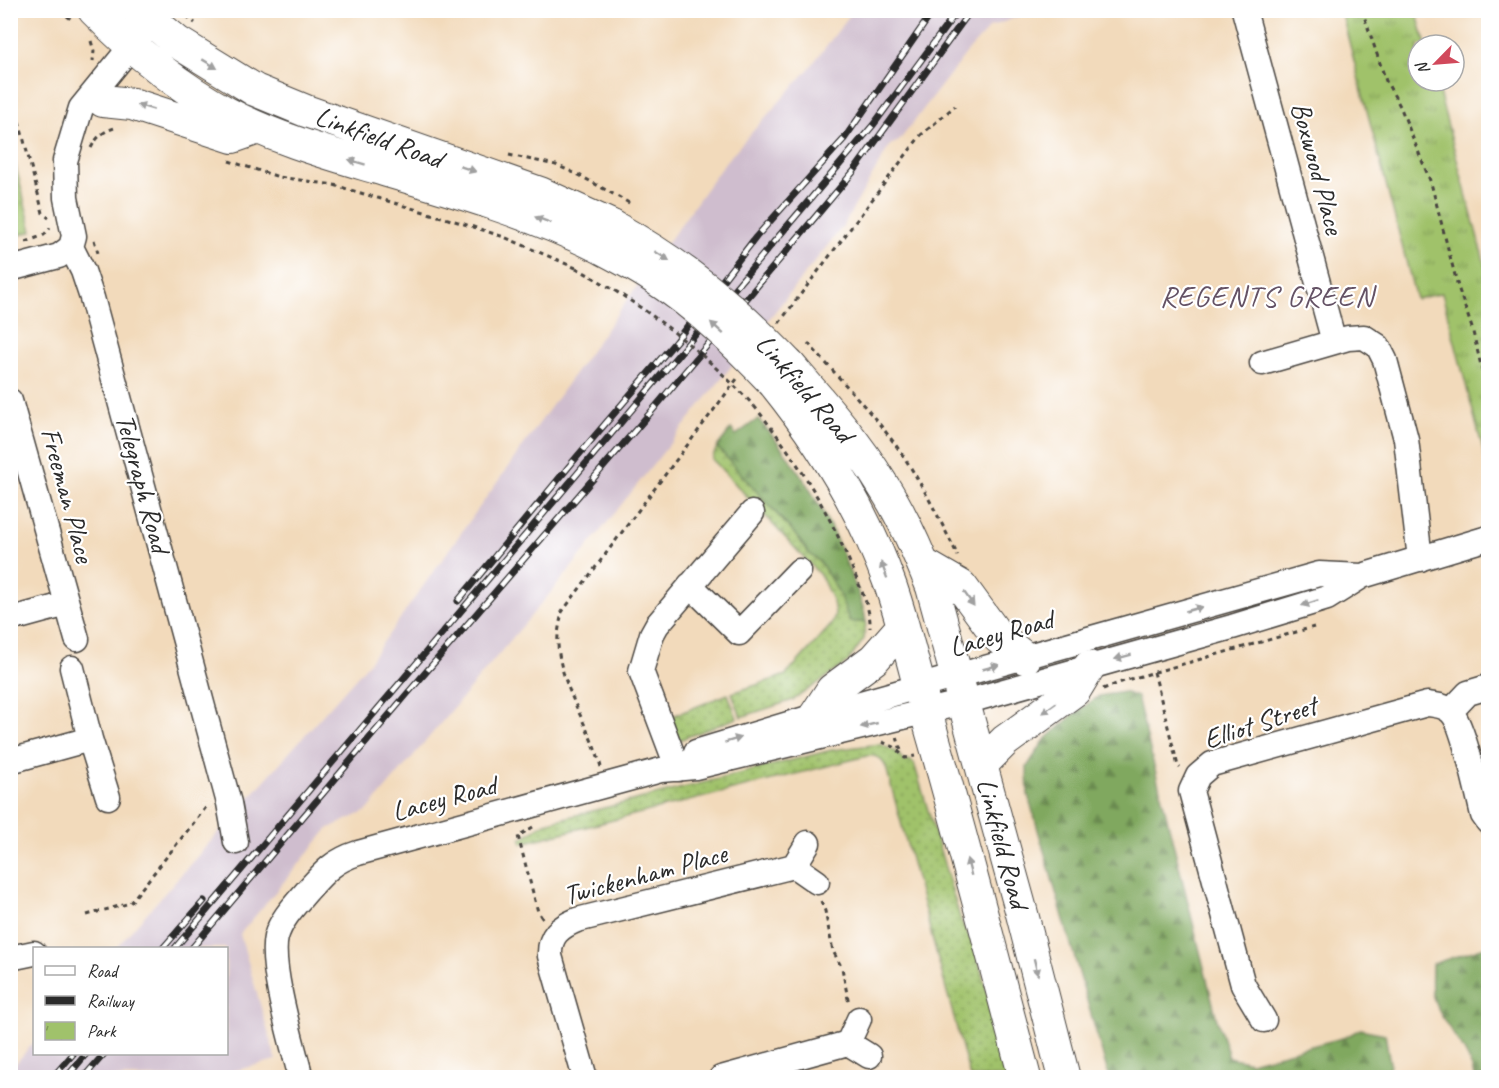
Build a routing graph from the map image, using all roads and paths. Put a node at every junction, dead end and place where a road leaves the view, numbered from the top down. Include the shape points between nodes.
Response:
1 (94, 10) edge
2 (1244, 10) edge
3 (1362, 10) edge
4 (158, 19) edge
5 (201, 29) dead end
6 (136, 51) junction
7 (10, 87) edge
8 (103, 101) junction
9 (955, 106) dead end
10 (76, 126) junction
11 (126, 126) dead end
12 (260, 128) junction
13 (90, 150) dead end
14 (501, 153) dead end
15 (221, 158) dead end
16 (51, 219) dead end
17 (613, 225) junction
18 (50, 229) dead end
19 (94, 238) dead end
20 (19, 246) dead end
21 (71, 247) junction
22 (99, 258) dead end
23 (10, 269) edge
24 (777, 326) dead end
25 (1334, 342) junction
26 (1262, 363) dead end
27 (741, 373) dead end
28 (781, 374) junction
29 (10, 401) edge
30 (1488, 411) edge
31 (752, 513) dead end
32 (1488, 538) edge
33 (1420, 559) junction
34 (960, 560) dead end
35 (923, 564) junction
36 (799, 571) dead end
37 (1362, 576) junction
38 (690, 585) junction
39 (67, 604) junction
40 (23, 616) dead end
41 (903, 626) junction
42 (1314, 627) dead end
43 (870, 634) dead end
44 (77, 639) dead end
45 (1025, 658) junction
46 (72, 668) dead end
47 (1154, 672) junction
48 (1093, 679) junction
49 (1488, 687) edge
50 (961, 689) junction
51 (922, 699) junction
52 (1451, 711) junction
53 (815, 716) junction
54 (90, 739) junction
55 (10, 761) edge
56 (982, 764) junction
57 (672, 767) junction
58 (1195, 783) junction
59 (605, 784) junction
60 (108, 797) dead end
61 (207, 806) dead end
62 (1488, 822) edge
63 (518, 836) dead end
64 (236, 842) dead end
65 (808, 843) dead end
66 (794, 866) junction
67 (817, 882) joint
68 (87, 915) dead end
69 (557, 932) junction
70 (33, 953) edge
71 (10, 958) edge
72 (860, 1018) joint
73 (1264, 1020) dead end
74 (848, 1043) junction
75 (869, 1056) dead end
76 (300, 1077) edge
77 (585, 1077) edge
78 (721, 1077) edge
79 (1026, 1077) edge
80 (1064, 1077) edge

1 - 6 main road
2 - 25 street, Boxwood Place
3 - 30 path via 1386,81 1431,183 1472,328
4 - 5 path
4 - 6 street, Telegraph Road
4 -> 17 main road, Linkfield Road via 227,74 281,101 540,193
6 - 8 street, Telegraph Road
6 - 10 street, Telegraph Road via 81,108
6 - 12 main road, Linkfield Road via 174,81
7 - 16 path via 43,213
8 - 10 street, Telegraph Road
12 -> 8 main road via 233,137 132,104
9 - 24 path via 921,135
10 - 21 street, Telegraph Road via 64,177 74,236
11 - 13 path via 104,132
17 -> 12 main road, Linkfield Road via 525,214
14 - 17 path via 556,165 579,175
15 - 28 path, bridge via 271,175 334,185 504,237 576,268 622,295 709,360
17 - 28 main road, Linkfield Road, bridge via 653,277 731,340
18 - 20 path
19 - 22 path
21 - 23 street via 59,256
21 - 64 street, Telegraph Road via 92,298 229,803
25 - 26 street
25 - 33 street via 1364,338 1382,352 1409,458
27 - 59 path via 562,612 558,644 564,675 592,740
28 - 34 path via 869,412 933,506
28 - 35 main road, Linkfield Road via 850,437 899,512
41 -> 28 main road, Linkfield Road via 877,552 849,493
28 - 43 path via 797,463 830,518 866,605
29 - 39 street, Freeman Place
31 - 38 street
32 - 33 street, Lacey Road
33 - 37 street, Lacey Road
35 -> 45 main road via 961,586 999,638
35 - 50 main road, Linkfield Road
36 - 38 street via 739,633
45 -> 37 street, Lacey Road via 1319,574
37 -> 48 street, Lacey Road via 1328,598 1232,627
38 - 57 street via 657,625 641,671
39 - 40 street, Freeman Place
39 - 44 street, Freeman Place
41 - 51 main road, Linkfield Road
41 - 53 main road via 874,659 832,690
42 - 47 path
50 -> 45 street, Lacey Road
46 - 54 street
47 - 48 path via 1127,680
47 - 58 path via 1178,766
48 - 50 street, Lacey Road
48 -> 56 main road via 1005,741
49 - 52 street via 1468,693
50 - 51 street, Lacey Road
50 - 56 main road, Linkfield Road
51 - 53 street, Lacey Road
51 -> 57 street, Lacey Road via 695,767
79 -> 51 main road, Linkfield Road
52 - 58 street, Elliot Street via 1427,704 1212,764
52 - 62 street via 1459,725
57 -> 53 street, Lacey Road via 705,748
54 - 55 street
54 - 60 street
56 -> 80 main road, Linkfield Road
57 - 59 street, Lacey Road
58 - 73 street, Elliot Street via 1191,791 1243,985
59 - 76 street, Lacey Road via 358,853 339,860 324,872 280,926 274,948
61 - 68 path via 130,903
63 - 69 path via 538,912
65 - 66 street
66 - 67 street
66 - 69 street, Twickenham Place via 577,920
67 - 72 path via 811,893 825,910 833,951 846,983 849,1011
69 - 77 street, Twickenham Place via 550,956
70 - 71 street
72 - 74 street
74 - 75 street
74 - 78 street

